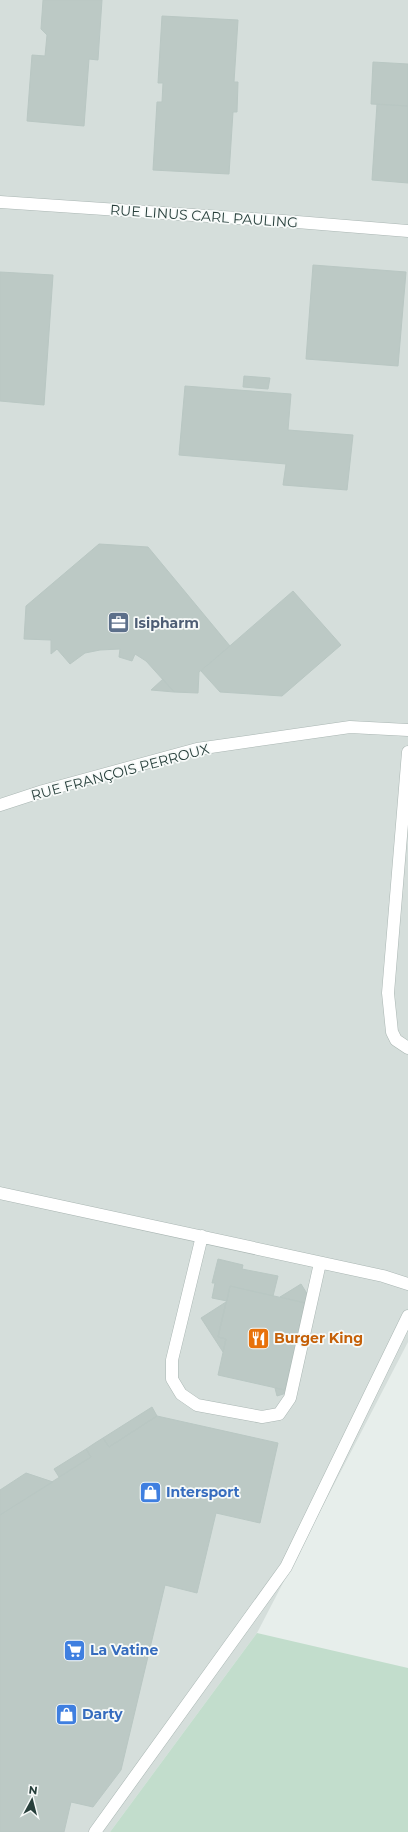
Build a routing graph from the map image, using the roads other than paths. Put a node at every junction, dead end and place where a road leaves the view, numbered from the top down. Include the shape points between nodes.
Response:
1 (0, 202) edge
2 (408, 231) edge
3 (408, 730) edge
4 (408, 752) edge
5 (2, 802) edge
6 (408, 1048) edge
7 (0, 1193) edge
8 (202, 1236) junction
9 (320, 1263) junction
10 (408, 1284) edge
11 (408, 1316) edge
12 (95, 1832) edge

1 - 2 street, RUE LINUS CARL PAULING
3 - 5 street, RUE FRANÇOIS PERROUX via 350,727 197,749
4 - 6 street via 388,993 392,1032 396,1040
7 - 8 street
8 - 9 street
8 - 9 street via 172,1360 172,1379 181,1394 197,1405 262,1418 279,1414 290,1398
9 - 10 street
11 - 12 street via 286,1567

